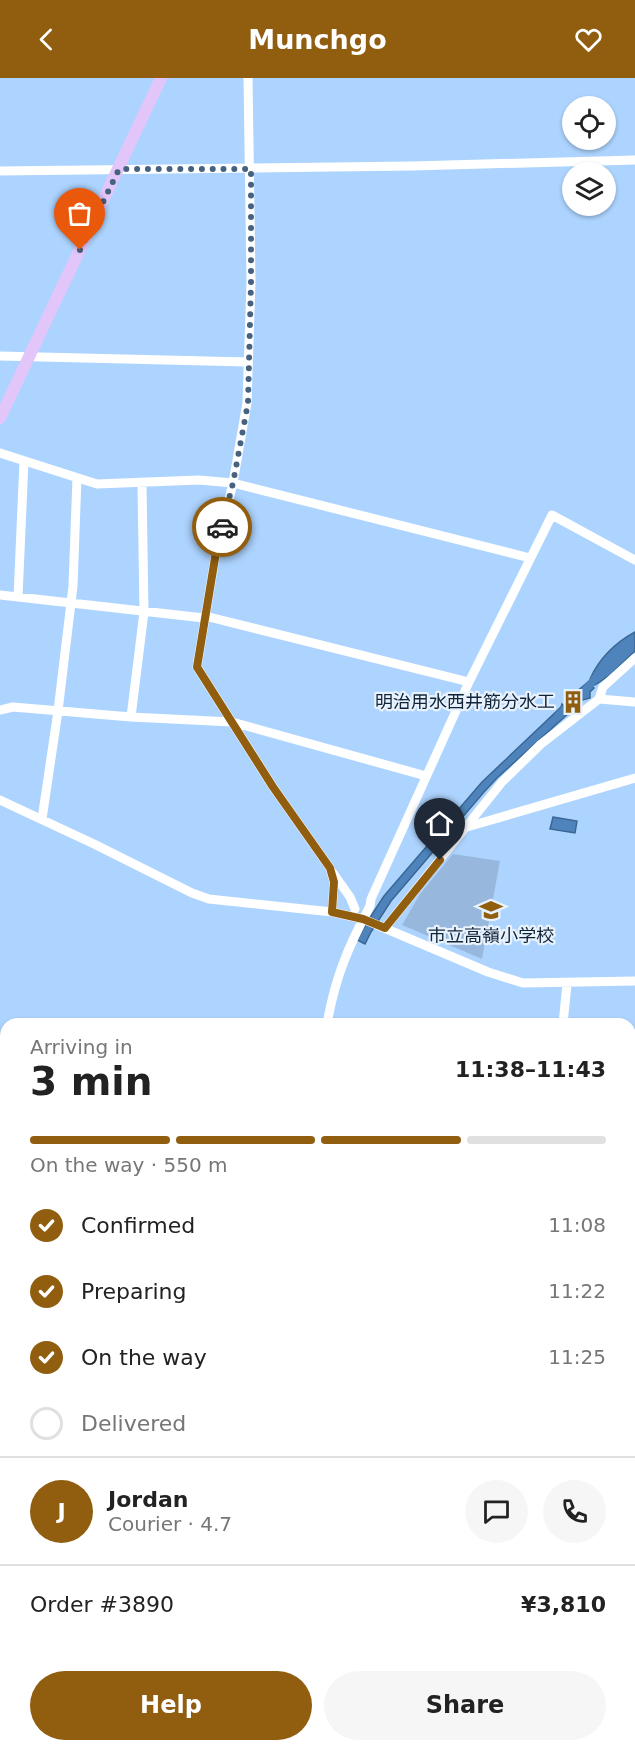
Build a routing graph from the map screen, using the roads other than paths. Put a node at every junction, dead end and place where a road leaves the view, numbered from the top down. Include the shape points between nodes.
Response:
1 (161, 78) edge
2 (248, 78) edge
3 (635, 160) edge
4 (119, 169) junction
5 (251, 169) junction
6 (0, 171) edge
7 (0, 356) edge
8 (29, 357) junction
9 (248, 362) junction
10 (0, 418) edge
11 (0, 453) edge
12 (24, 461) junction
13 (77, 478) junction
14 (233, 483) junction
15 (141, 484) junction
16 (530, 558) junction
17 (635, 560) edge
18 (0, 595) edge
19 (18, 597) junction
20 (71, 604) junction
21 (144, 612) junction
22 (204, 617) junction
23 (635, 658) edge
24 (469, 682) junction
25 (599, 699) junction
26 (635, 702) edge
27 (0, 710) edge
28 (58, 711) junction
29 (131, 717) junction
30 (232, 722) junction
31 (426, 776) junction
32 (635, 778) edge
33 (0, 800) edge
34 (42, 819) junction
35 (467, 827) junction
36 (330, 868) junction
37 (355, 909) dead end
38 (332, 912) junction
39 (365, 919) junction
40 (381, 926) junction
41 (635, 981) edge
42 (567, 984) junction
43 (328, 1018) edge
44 (564, 1018) edge

1 - 4 main road
2 - 5 street
3 - 5 street
4 - 5 street
4 - 6 street
4 - 8 main road
5 - 9 street
7 - 8 street
8 - 9 street
8 - 10 main road
9 - 14 street via 248,403
11 - 12 street
12 - 13 street
12 - 19 street
13 - 15 street via 97,484
13 - 20 street
14 - 15 street via 199,480
14 - 16 street
14 - 22 street
15 - 21 street
16 - 17 street via 552,515
16 - 24 street
18 - 19 street
19 - 20 street
20 - 21 street
20 - 28 street
21 - 22 street
21 - 29 street
22 - 24 street
22 - 30 street via 197,667
23 - 25 street via 603,687
24 - 31 street
25 - 26 street
25 - 35 street via 541,744 502,782
27 - 28 street via 13,707
28 - 29 street
28 - 34 street
29 - 30 street
30 - 31 street
30 - 36 street
31 - 39 street
32 - 35 street
33 - 34 street
34 - 38 street via 209,899
35 - 40 street
36 - 37 street
36 - 38 street via 334,882
38 - 39 street
39 - 40 street
39 - 43 street via 347,951
40 - 42 street via 523,983
41 - 42 street
42 - 44 street

